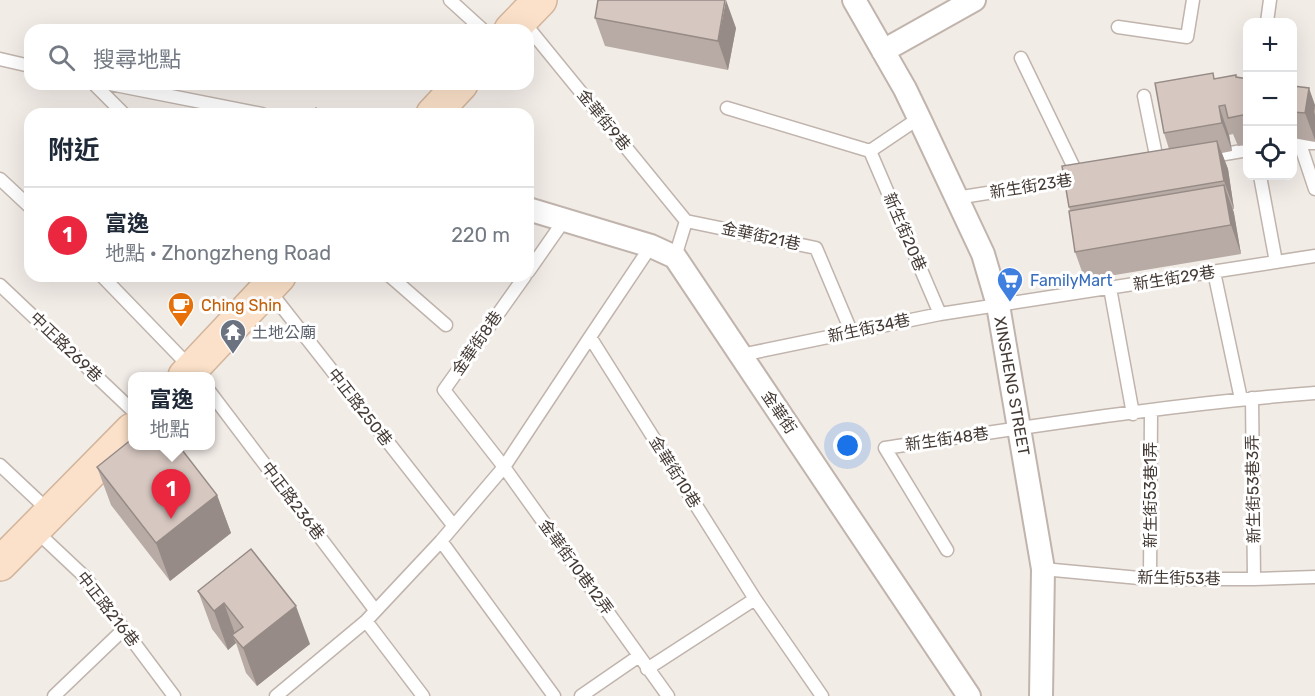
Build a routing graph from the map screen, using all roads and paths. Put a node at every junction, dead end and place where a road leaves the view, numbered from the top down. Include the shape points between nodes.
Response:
1 (450, 0) edge
2 (854, 0) edge
3 (974, 0) edge
4 (1193, 0) edge
5 (1270, 0) edge
6 (1268, 18) edge
7 (476, 24) edge
8 (1118, 27) dead end
9 (534, 29) edge
10 (883, 51) junction
11 (1021, 58) dead end
12 (0, 59) edge
13 (24, 65) edge
14 (100, 90) edge
15 (140, 90) edge
16 (455, 90) edge
17 (1144, 96) dead end
18 (118, 108) edge
19 (232, 108) edge
20 (439, 108) edge
21 (727, 108) dead end
22 (919, 118) junction
23 (1297, 142) edge
24 (1315, 143) edge
25 (1297, 144) edge
26 (870, 151) junction
27 (1243, 151) edge
28 (1191, 159) edge
29 (1158, 165) edge
30 (0, 179) edge
31 (1261, 180) edge
32 (1315, 189) edge
33 (956, 198) junction
34 (24, 201) edge
35 (534, 210) edge
36 (565, 219) junction
37 (686, 221) junction
38 (651, 246) junction
39 (1315, 256) edge
40 (675, 257) junction
41 (1276, 262) junction
42 (534, 263) edge
43 (1214, 272) junction
44 (108, 282) edge
45 (273, 282) edge
46 (397, 282) edge
47 (521, 282) edge
48 (0, 285) edge
49 (1110, 288) junction
50 (998, 305) junction
51 (940, 314) junction
52 (447, 325) dead end
53 (851, 332) junction
54 (590, 337) junction
55 (741, 355) junction
56 (191, 372) edge
57 (202, 372) edge
58 (1315, 393) edge
59 (1246, 399) junction
60 (215, 402) edge
61 (128, 406) edge
62 (1151, 411) junction
63 (1133, 414) junction
64 (1019, 428) junction
65 (128, 434) edge
66 (0, 465) edge
67 (504, 467) junction
68 (42, 520) junction
69 (453, 525) junction
70 (441, 541) junction
71 (947, 550) dead end
72 (0, 564) edge
73 (1043, 569) junction
74 (1315, 577) edge
75 (1150, 579) junction
76 (1254, 579) junction
77 (755, 598) junction
78 (375, 610) junction
79 (366, 621) junction
80 (124, 629) junction
81 (639, 656) junction
82 (647, 669) junction
83 (54, 696) edge
84 (174, 696) edge
85 (276, 696) edge
86 (423, 696) edge
87 (554, 696) edge
88 (581, 696) edge
89 (668, 696) edge
90 (822, 696) edge
91 (969, 696) edge
92 (1041, 696) edge

1 - 7 lane
2 - 10 street, XINSHENG STREET
3 - 10 street
4 - 8 lane via 1187,37
5 - 6 lane
9 - 37 lane, 金華街9巷
10 - 22 street, XINSHENG STREET
11 - 33 lane, 新生街23巷 via 1085,177
12 - 13 lane
14 - 18 lane
15 - 19 lane
16 - 20 main road
17 - 29 lane
21 - 26 lane
22 - 26 lane
22 - 33 street, XINSHENG STREET
23 - 24 lane
25 - 32 lane
26 - 51 lane, 新生街20巷
27 - 28 lane
30 - 34 lane
31 - 41 lane
33 - 50 street, XINSHENG STREET via 982,254
35 - 36 street
36 - 38 street
36 - 42 lane
37 - 40 lane
37 - 53 lane, 金華街21巷 via 816,248
38 - 40 street
38 - 54 lane
39 - 41 lane, 新生街29巷
40 - 55 street, 金華街
41 - 43 lane, 新生街29巷
43 - 49 lane, 新生街29巷
43 - 59 lane, 新生街53巷3弄
44 - 56 lane, 中正路236巷
45 - 57 main road
45 - 69 lane, 中正路250巷
46 - 52 lane
47 - 67 lane, 金華街8巷 via 444,390
48 - 61 lane, 中正路269巷
49 - 50 lane, 新生街29巷
49 - 63 lane
50 - 51 lane, 新生街34巷
50 - 64 street, XINSHENG STREET
51 - 53 lane, 新生街34巷
53 - 55 lane, 新生街34巷
54 - 67 lane
54 - 77 lane, 金華街10巷
55 - 91 street, 金華街
58 - 59 lane
59 - 62 lane
59 - 76 lane, 新生街53巷3弄
60 - 78 lane, 中正路236巷
62 - 63 lane
62 - 75 lane, 新生街53巷1弄
63 - 64 lane
64 - 71 lane, 新生街48巷 via 885,448
64 - 73 street, XINSHENG STREET
65 - 68 main road
66 - 68 lane, 中正路216巷
67 - 69 lane
67 - 81 lane, 金華街10巷12弄
68 - 72 main road
68 - 80 lane, 中正路216巷
69 - 70 lane
70 - 78 lane
70 - 87 lane
73 - 75 lane, 新生街53巷
73 - 92 street, XINSHENG STREET
74 - 76 lane, 新生街53巷
75 - 76 lane, 新生街53巷
77 - 82 lane
77 - 90 lane, 金華街10巷
78 - 79 lane
79 - 85 lane
79 - 86 lane
80 - 83 lane
80 - 84 lane, 中正路216巷
81 - 82 lane, 金華街10巷12弄
81 - 88 lane
82 - 89 lane, 金華街10巷12弄

